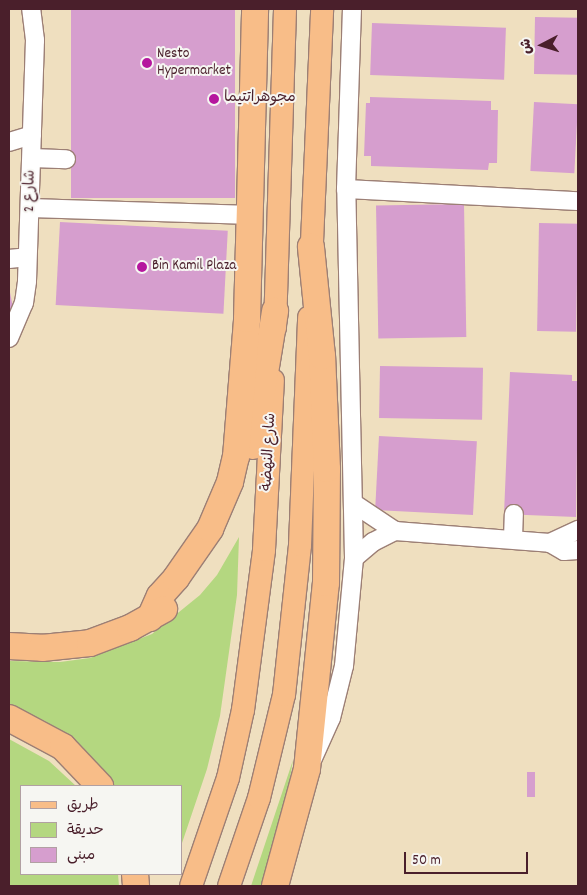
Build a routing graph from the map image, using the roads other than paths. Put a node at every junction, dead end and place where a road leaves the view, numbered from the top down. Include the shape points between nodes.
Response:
1 (32, 9) edge
2 (44, 9) edge
3 (255, 9) edge
4 (285, 9) edge
5 (322, 9) edge
6 (352, 9) edge
7 (35, 40) junction
8 (32, 135) junction
9 (9, 142) edge
10 (32, 158) junction
11 (66, 159) dead end
12 (346, 189) junction
13 (578, 201) edge
14 (31, 208) junction
15 (251, 215) junction
16 (312, 247) junction
17 (9, 259) edge
18 (27, 262) junction
19 (9, 268) edge
20 (275, 311) junction
21 (9, 338) edge
22 (353, 503) junction
23 (514, 514) dead end
24 (578, 530) edge
25 (395, 531) junction
26 (513, 538) junction
27 (550, 543) junction
28 (578, 550) edge
29 (354, 558) junction
30 (150, 618) junction
31 (9, 646) edge
32 (9, 718) edge
33 (307, 770) junction
34 (99, 785) edge
35 (191, 886) edge
36 (228, 886) edge
37 (276, 886) edge

1 - 7 street, شارع 2
2 - 7 street, شارع 2 via 41,31
3 - 15 highway
4 - 20 main road, شارع النهضة
5 - 16 main road
6 - 12 street
7 - 8 street, شارع 2
8 - 9 street
8 - 10 street, شارع 2
10 - 11 street
10 - 14 street, شارع 2
12 - 13 street
12 - 22 street
14 - 15 street via 137,206
14 - 18 street, شارع 2
15 - 30 highway via 239,431 230,482 210,529 160,596
16 - 33 highway via 326,460 326,574
16 - 36 main road via 301,525 293,627 284,695 269,765
17 - 18 street
18 - 19 street
18 - 21 street, شارع 2 via 24,303
20 - 30 highway via 248,472 236,516 202,572 176,600
20 - 35 main road, شارع النهضة via 271,455 257,621 228,778
22 - 25 street
22 - 29 street
23 - 26 street
24 - 27 street
25 - 26 street
25 - 29 street via 373,542
26 - 27 street
27 - 28 street via 564,551
29 - 33 street via 344,666 331,718
30 - 31 highway via 90,643 42,648
32 - 34 highway via 63,747
33 - 37 highway

